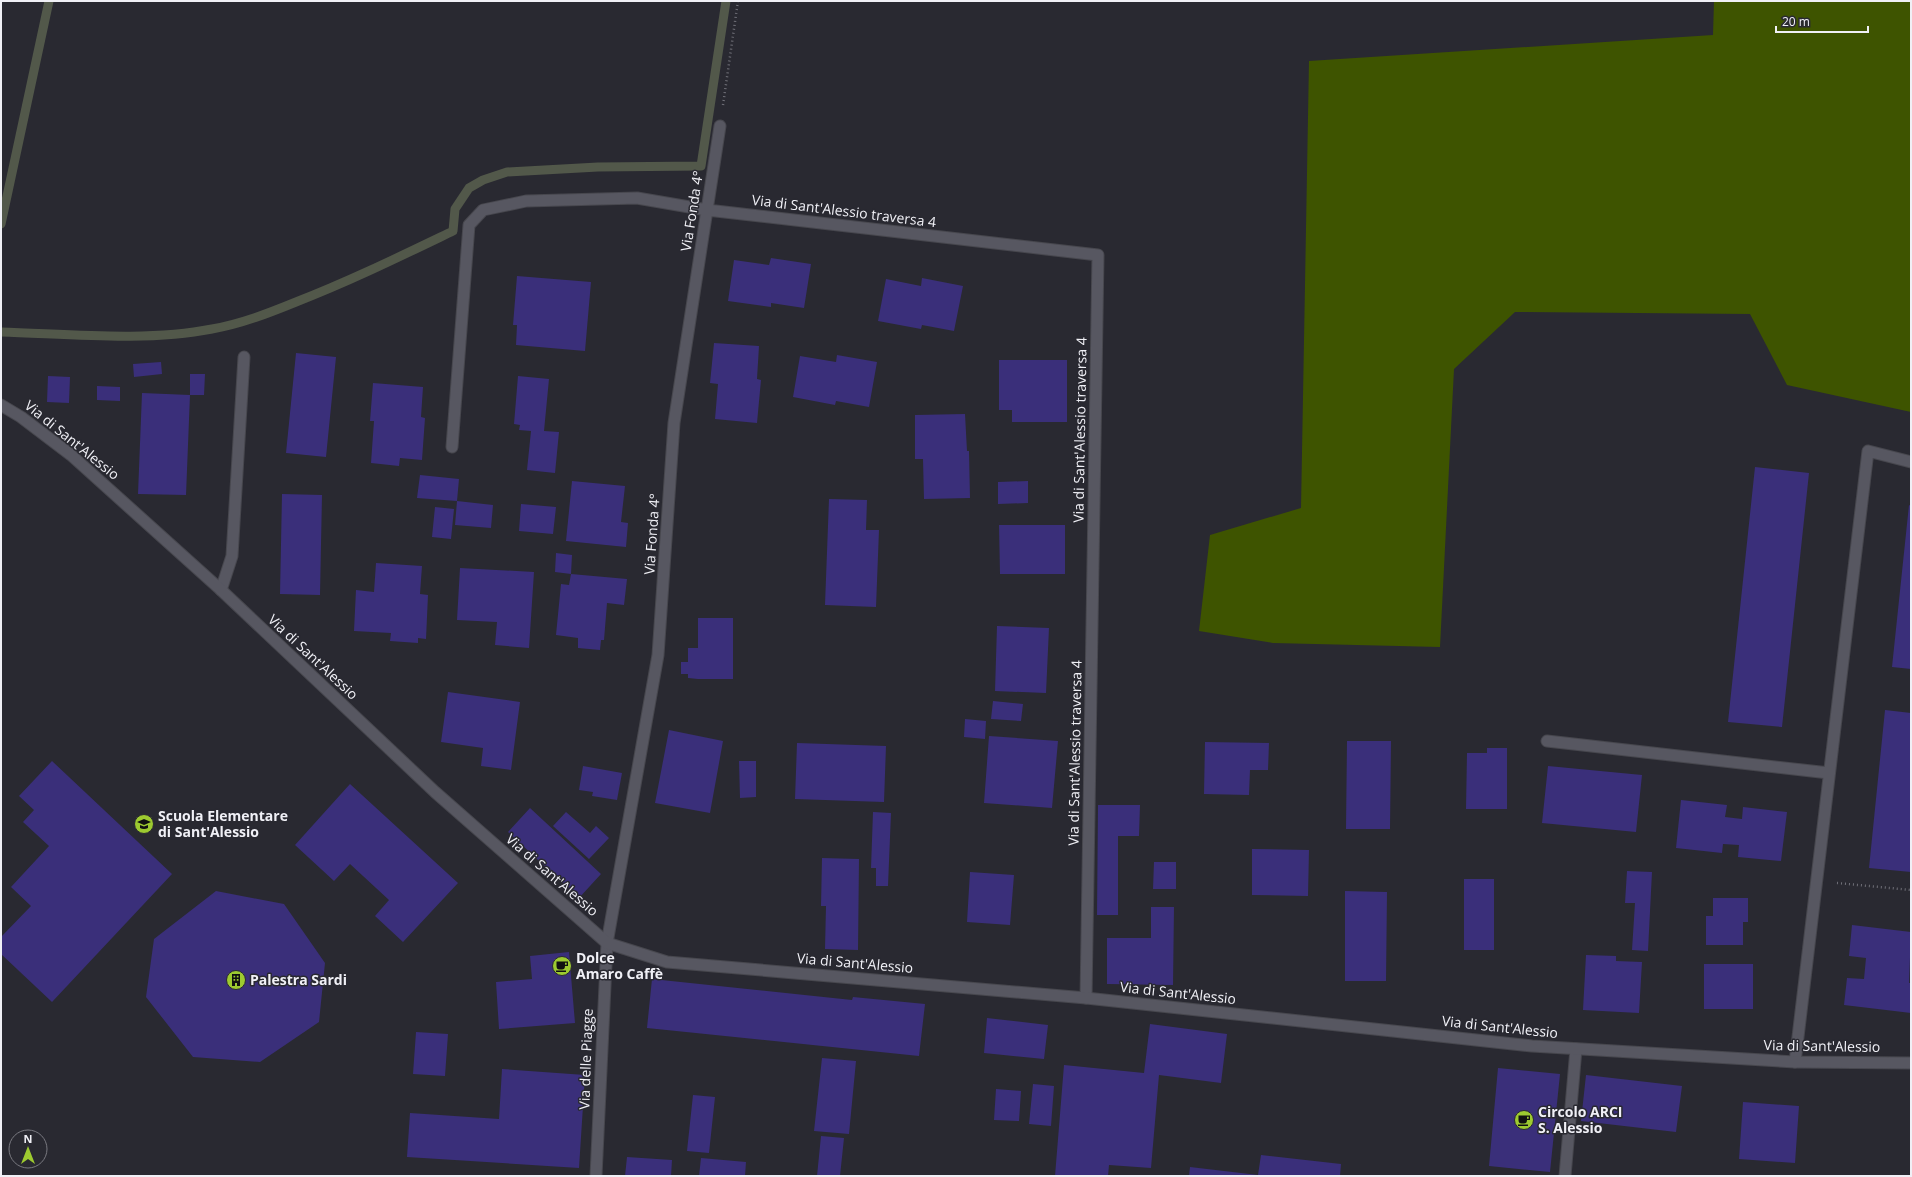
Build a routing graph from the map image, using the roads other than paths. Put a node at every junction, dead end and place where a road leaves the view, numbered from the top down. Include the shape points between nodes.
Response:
1 (720, 126) road end
2 (707, 210) junction
3 (244, 357) dead end
4 (1, 405) edge
5 (452, 447) dead end
6 (1911, 462) edge
7 (221, 590) junction
8 (1548, 741) dead end
9 (1829, 773) junction
10 (607, 943) junction
11 (1086, 998) junction
12 (1576, 1049) junction
13 (1795, 1062) junction
14 (1911, 1063) edge
15 (596, 1176) edge
16 (1565, 1176) edge

1 - 2 street, Via Fonda 4°
2 - 5 street via 637,198 526,201 483,210 469,225
2 - 10 street, Via Fonda 4° via 674,424 658,655
2 - 11 street, Via di Sant'Alessio traversa 4 via 1098,256
3 - 7 street via 232,556
4 - 7 street, Via di Sant'Alessio via 71,455
6 - 9 street via 1868,451
7 - 10 street, Via di Sant'Alessio via 427,784
8 - 9 street
9 - 13 street
10 - 11 street, Via di Sant'Alessio via 667,962
10 - 15 street, Via delle Piagge
11 - 12 street, Via di Sant'Alessio
12 - 13 street, Via di Sant'Alessio
12 - 16 street
13 - 14 street, Via di Sant'Alessio

